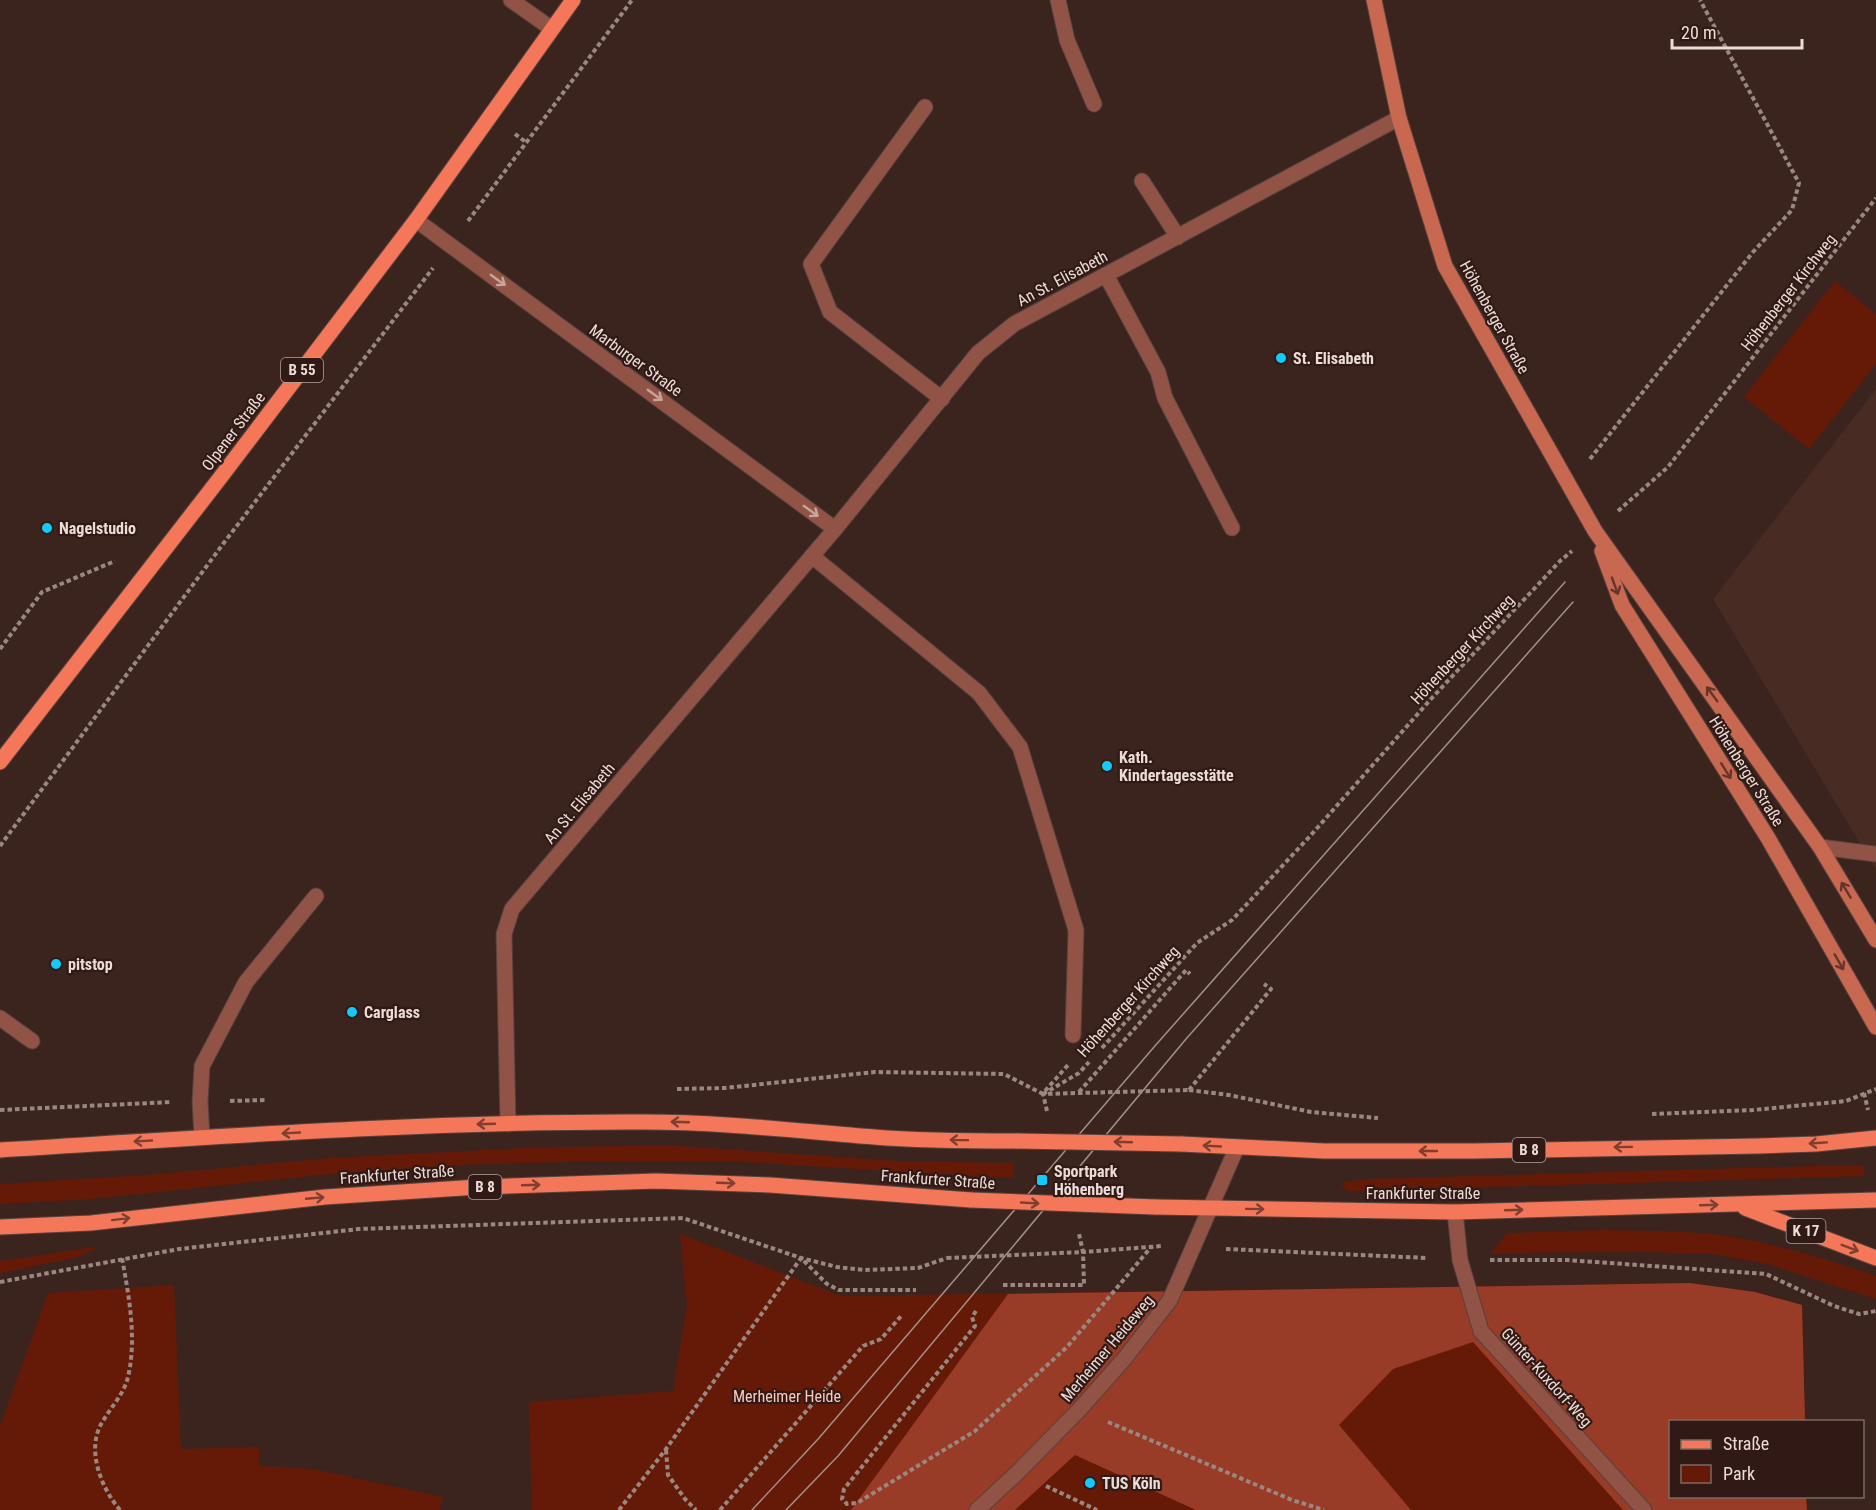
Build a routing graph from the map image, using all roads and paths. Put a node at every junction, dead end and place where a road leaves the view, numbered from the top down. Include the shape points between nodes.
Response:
1 (511, 0) edge
2 (573, 0) edge
3 (632, 0) edge
4 (1058, 0) edge
5 (1374, 0) edge
6 (1700, 0) edge
7 (552, 29) junction
8 (1094, 104) dead end
9 (925, 107) dead end
10 (1399, 118) junction
11 (1142, 181) dead end
12 (1876, 198) edge
13 (416, 220) junction
14 (1178, 237) junction
15 (451, 245) junction
16 (1106, 275) junction
17 (942, 399) junction
18 (1569, 485) junction
19 (1232, 528) dead end
20 (835, 529) junction
21 (1595, 531) junction
22 (812, 556) junction
23 (119, 559) dead end
24 (0, 649) edge
25 (0, 762) edge
26 (0, 846) edge
27 (1820, 847) junction
28 (1876, 854) edge
29 (316, 896) dead end
30 (1876, 940) edge
31 (1190, 974) dead end
32 (1264, 984) dead end
33 (0, 1018) edge
34 (1876, 1027) edge
35 (1073, 1035) dead end
36 (33, 1041) dead end
37 (1072, 1060) dead end
38 (1876, 1089) edge
39 (1189, 1090) junction
40 (1079, 1092) junction
41 (1042, 1094) junction
42 (1646, 1115) dead end
43 (1388, 1119) dead end
44 (508, 1124) junction
45 (202, 1137) junction
46 (1876, 1137) edge
47 (1237, 1147) junction
48 (0, 1150) edge
49 (1876, 1200) edge
50 (1736, 1204) junction
51 (1209, 1208) junction
52 (1455, 1212) junction
53 (91, 1222) junction
54 (0, 1227) edge
55 (0, 1238) edge
56 (1153, 1245) junction
57 (1192, 1247) junction
58 (1083, 1252) junction
59 (122, 1258) junction
60 (801, 1258) junction
61 (1876, 1258) edge
62 (1460, 1260) junction
63 (0, 1282) edge
64 (1003, 1285) dead end
65 (916, 1290) dead end
66 (976, 1311) dead end
67 (1876, 1311) edge
68 (902, 1315) dead end
69 (1079, 1410) junction
70 (666, 1449) junction
71 (1017, 1473) junction
72 (120, 1510) edge
73 (619, 1510) edge
74 (696, 1510) edge
75 (720, 1510) edge
76 (977, 1510) edge
77 (1097, 1510) edge
78 (1324, 1510) edge
79 (1644, 1510) edge

1 - 7 street
2 - 7 main road, Olpener Straße / B 55
3 - 15 path
4 - 8 street via 1067,40
5 - 10 street, Höhenberger Straße
6 - 18 path via 1799,183 1792,210 1753,252
7 - 13 main road, Olpener Straße / B 55
9 - 17 street via 811,264 830,312
10 - 14 street, An St. Elisabeth
10 - 18 street, Höhenberger Straße via 1445,266
11 - 14 street
12 - 21 path, Höhenberger Kirchweg via 1668,467
13 - 15 street, Marburger Straße
13 - 25 main road, Olpener Straße / B 55
14 - 16 street, An St. Elisabeth
15 -> 20 street, Marburger Straße
15 - 26 path
16 - 17 street, An St. Elisabeth via 1014,324 978,354
16 - 19 street via 1158,372 1165,398
17 - 20 street, An St. Elisabeth
18 - 21 street, Höhenberger Straße
20 - 22 street, An St. Elisabeth
27 -> 21 street, Höhenberger Straße
21 -> 34 street, Höhenberger Straße via 1622,605 1768,838
21 - 41 path, Höhenberger Kirchweg via 1560,561 1431,699 1232,920 1197,943 1079,1073
22 - 35 street via 979,693 1020,747 1077,930
22 - 44 street, An St. Elisabeth via 512,909 504,934
23 - 24 path via 42,592
27 - 28 street
30 -> 27 street, Höhenberger Straße
29 - 45 street via 246,982 202,1066
31 - 40 path via 1186,970
32 - 39 path via 1271,989
33 - 36 street
37 - 41 path
38 - 42 path via 1846,1101
39 - 40 path, bridge
39 - 43 path via 1311,1112
40 - 41 path, bridge
44 -> 45 main road, B 8
47 -> 44 main road, B 8, bridge via 906,1139 684,1122
45 -> 48 main road, B 8
46 -> 47 main road, B 8 via 1816,1144 1476,1151
47 - 51 street, Merheimer Heideweg
49 - 50 main road, Frankfurter Straße / B 8
52 -> 50 main road, Frankfurter Straße / B 8
50 -> 61 main road, K 17
51 -> 52 main road, Frankfurter Straße / B 8
53 -> 51 main road, Frankfurter Straße / B 8, bridge via 336,1196 656,1181 971,1200
51 - 57 street, Merheimer Heideweg
52 - 62 street, Günter-Kuxdorf-Weg
53 - 54 main road, Frankfurter Straße / B 8
53 - 55 main road
56 - 57 path
56 - 58 path
56 - 66 path via 1067,1347 975,1431 857,1503 847,1504 842,1499 844,1489 975,1326 972,1317
57 - 62 path
57 - 69 street, Merheimer Heideweg via 1170,1300
58 - 60 path, bridge via 947,1258 918,1268 865,1270
58 - 64 path via 1084,1285
59 - 60 path via 359,1229 683,1218
59 - 63 path
59 - 72 path via 132,1312 128,1378 101,1423 96,1442 97,1468 108,1497
60 - 65 path via 827,1284 839,1290
60 - 70 path
62 - 67 path via 1568,1260 1766,1274 1834,1306 1859,1314
62 - 79 street, Günter-Kuxdorf-Weg via 1481,1331
68 - 75 path via 881,1339 863,1346
69 - 71 street, Merheimer Heideweg
69 - 78 path
70 - 73 path
70 - 74 path via 668,1475
71 - 76 street, Merheimer Heideweg
71 - 77 path

